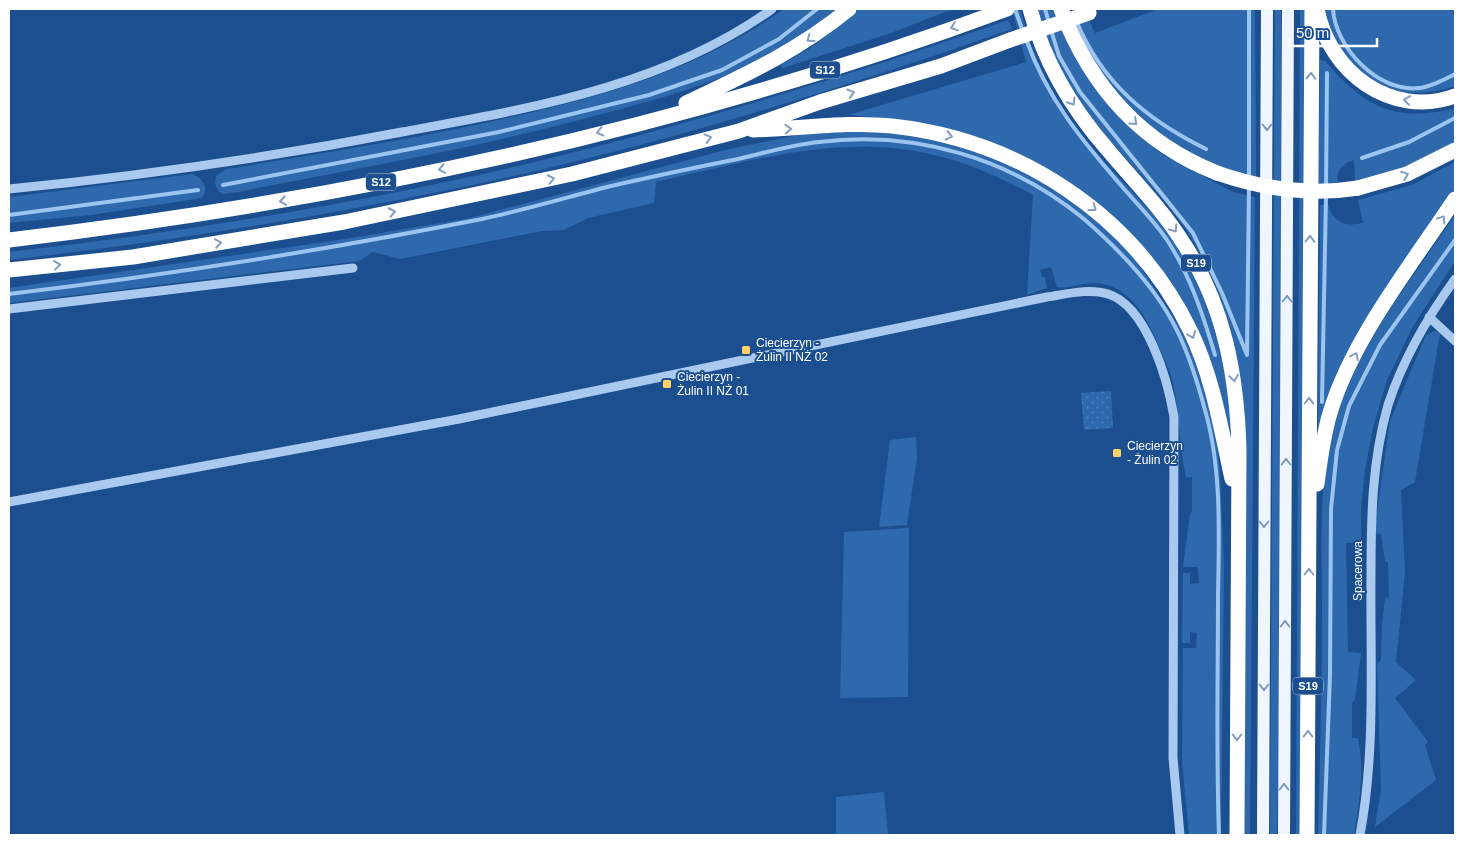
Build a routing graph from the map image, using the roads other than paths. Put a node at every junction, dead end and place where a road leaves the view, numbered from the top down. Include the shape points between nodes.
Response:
1 (772, 9) edge
2 (849, 9) edge
3 (1030, 9) edge
4 (1061, 9) edge
5 (1267, 9) edge
6 (1288, 9) edge
7 (1312, 9) edge
8 (1317, 9) edge
9 (1003, 10) edge
10 (1094, 11) edge
11 (1455, 96) edge
12 (648, 121) junction
13 (739, 130) junction
14 (1455, 150) edge
15 (9, 189) edge
16 (1455, 199) edge
17 (9, 240) edge
18 (353, 268) dead end
19 (9, 270) edge
20 (1455, 278) edge
21 (9, 309) edge
22 (1429, 317) junction
23 (1455, 340) edge
24 (9, 502) edge
25 (1238, 509) junction
26 (1309, 538) junction
27 (1180, 835) edge
28 (1237, 835) edge
29 (1263, 835) edge
30 (1284, 835) edge
31 (1307, 835) edge
32 (1360, 835) edge

1 - 15 street via 718,44 675,64 555,102 223,163
2 -> 12 highway via 804,44 778,59
3 -> 25 highway, S19 via 1044,51 1070,100 1172,226 1213,299 1229,349 1235,382
4 -> 14 highway, bridge via 1088,66 1107,94 1128,116 1170,149 1217,173 1284,190 1327,191 1358,188 1412,172
5 -> 29 main road
30 -> 6 main road
26 -> 7 highway
11 -> 8 highway via 1426,102 1390,97 1369,87 1337,58 1326,39
9 -> 12 highway, S12 via 807,76
13 -> 10 highway, S12, bridge via 941,66
12 -> 17 highway, S12 via 488,160 300,198 111,228
19 -> 13 highway, S12 via 134,257 344,222 572,174
13 -> 25 highway via 852,124 922,130 960,139 1038,170 1099,212 1129,240 1158,277 1191,332 1216,405
26 -> 16 highway, S19 via 1330,412 1363,340
18 - 21 street
20 - 22 street, Spacerowa
22 - 23 street
22 - 32 street, Spacerowa via 1410,350 1392,395 1374,471 1370,770
24 - 27 street via 459,419 1047,297 1082,292 1105,293 1126,304 1143,328 1163,372 1173,410 1176,455 1174,758
25 -> 28 highway, S19
31 -> 26 highway, S19

